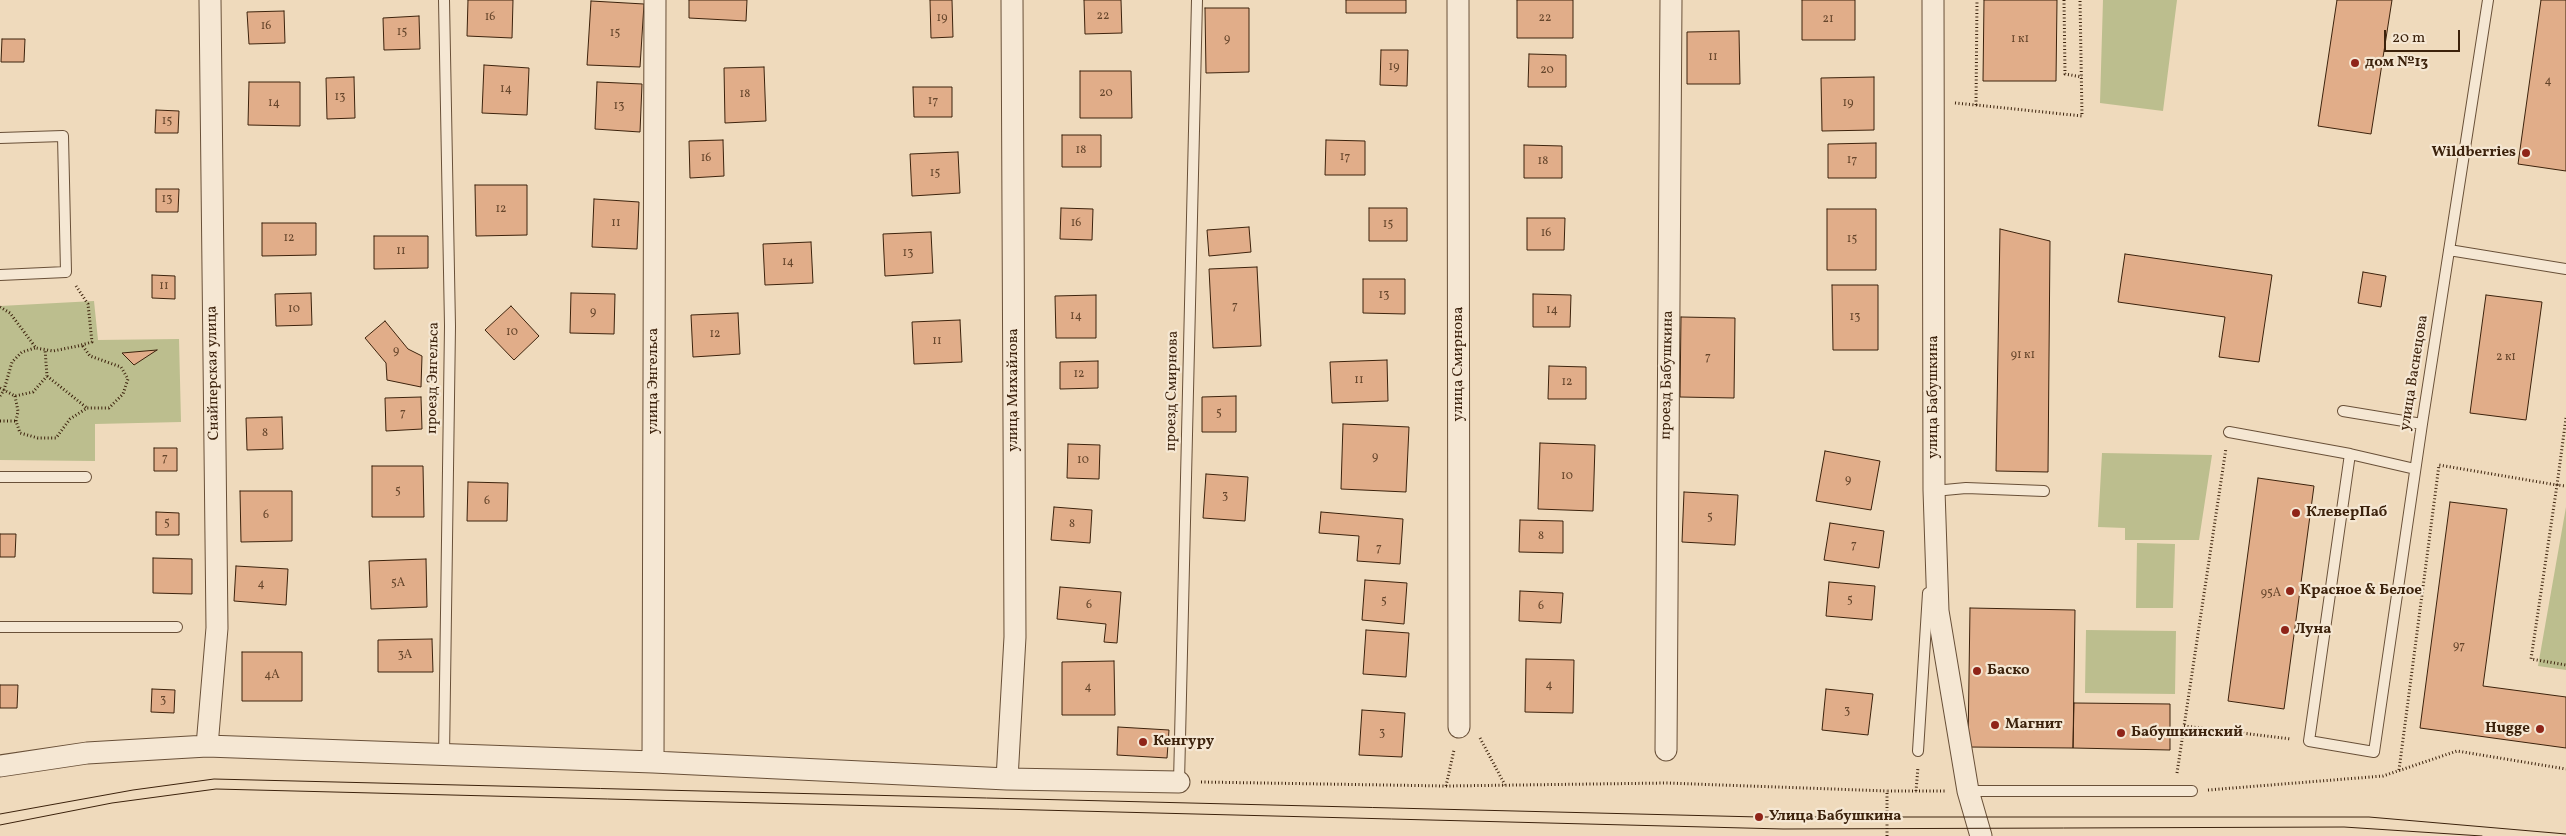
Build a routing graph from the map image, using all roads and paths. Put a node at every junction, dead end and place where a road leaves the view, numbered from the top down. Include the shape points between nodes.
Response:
1 (210, 0) edge
2 (444, 0) edge
3 (655, 0) edge
4 (1012, 0) edge
5 (1197, 0) edge
6 (1458, 0) edge
7 (1671, 0) edge
8 (1933, 0) edge
9 (2064, 0) edge
10 (2080, 0) edge
11 (2488, 0) edge
12 (2082, 77) junction
13 (1976, 105) dead end
14 (0, 138) edge
15 (2449, 250) junction
16 (2566, 269) edge
17 (66, 272) junction
18 (0, 275) edge
19 (0, 307) edge
20 (82, 345) junction
21 (36, 348) junction
22 (45, 349) junction
23 (47, 376) junction
24 (0, 388) edge
25 (4, 390) junction
26 (0, 396) edge
27 (15, 396) junction
28 (87, 408) junction
29 (2343, 411) dead end
30 (2566, 418) edge
31 (0, 420) edge
32 (16, 421) junction
33 (2422, 424) junction
34 (2229, 432) joint
35 (2350, 454) junction
36 (2415, 469) junction
37 (0, 477) edge
38 (86, 478) dead end
39 (2557, 485) junction
40 (2566, 486) edge
41 (1934, 490) junction
42 (2044, 491) dead end
43 (0, 627) edge
44 (177, 627) dead end
45 (2566, 665) edge
46 (2184, 726) junction
47 (1459, 727) junction
48 (2309, 741) junction
49 (207, 746) junction
50 (1666, 750) dead end
51 (1918, 751) joint
52 (444, 756) junction
53 (653, 762) junction
54 (0, 766) edge
55 (2566, 769) edge
56 (2400, 770) junction
57 (1007, 779) junction
58 (1179, 782) junction
59 (1505, 785) junction
60 (1446, 786) junction
61 (1968, 790) junction
62 (1916, 791) junction
63 (2174, 791) junction
64 (2192, 791) joint
65 (1887, 792) junction
66 (1887, 836) edge
67 (1981, 836) edge

1 - 49 street, Снайперская улица via 217,628
2 - 52 lane, проезд Энгельса via 450,326
3 - 53 street, улица Энгельса
4 - 57 street, улица Михайлова via 1015,637
5 - 58 lane, проезд Смирнова
6 - 47 street, улица Смирнова
7 - 50 street, проезд Бабушкина
8 - 41 street, улица Бабушкина
9 - 12 path via 2065,74
10 - 12 path
11 - 15 lane, улица Васнецова
12 - 13 path via 2082,116
14 - 17 lane via 63,136
15 - 16 lane
15 - 33 lane, улица Васнецова
17 - 18 lane
17 - 20 path via 88,304 92,342
19 - 21 path via 10,313
20 - 22 path via 53,351
20 - 28 path via 90,356 121,367 128,379 123,394 109,408
21 - 22 path
21 - 25 path via 22,352 12,362
22 - 23 path
23 - 27 path via 33,392
23 - 28 path
24 - 25 path
25 - 26 path
25 - 27 path
27 - 32 path
28 - 32 path via 70,419 56,438 20,433
29 - 33 lane
30 - 39 path
31 - 32 path
33 - 36 lane, улица Васнецова
34 - 35 lane
34 - 46 path
35 - 36 lane
35 - 48 lane
36 - 48 lane, улица Васнецова via 2374,752
37 - 38 lane
39 - 40 path
39 - 45 path via 2531,659
39 - 56 path via 2439,465
41 - 42 lane
41 - 51 lane
41 - 61 street, улица Бабушкина via 1938,611
43 - 44 lane
46 - 48 path
46 - 63 path
47 - 59 path via 1476,732
47 - 60 path
49 - 52 street
49 - 54 street via 87,753
51 - 62 path
52 - 53 street
53 - 57 street
55 - 56 path via 2456,751
56 - 64 path via 2383,776
57 - 58 street
58 - 60 path
59 - 60 path
59 - 65 path via 1667,783
61 - 62 path
61 - 63 lane
61 - 67 street, улица Бабушкина
62 - 65 path
63 - 64 lane
65 - 66 path

